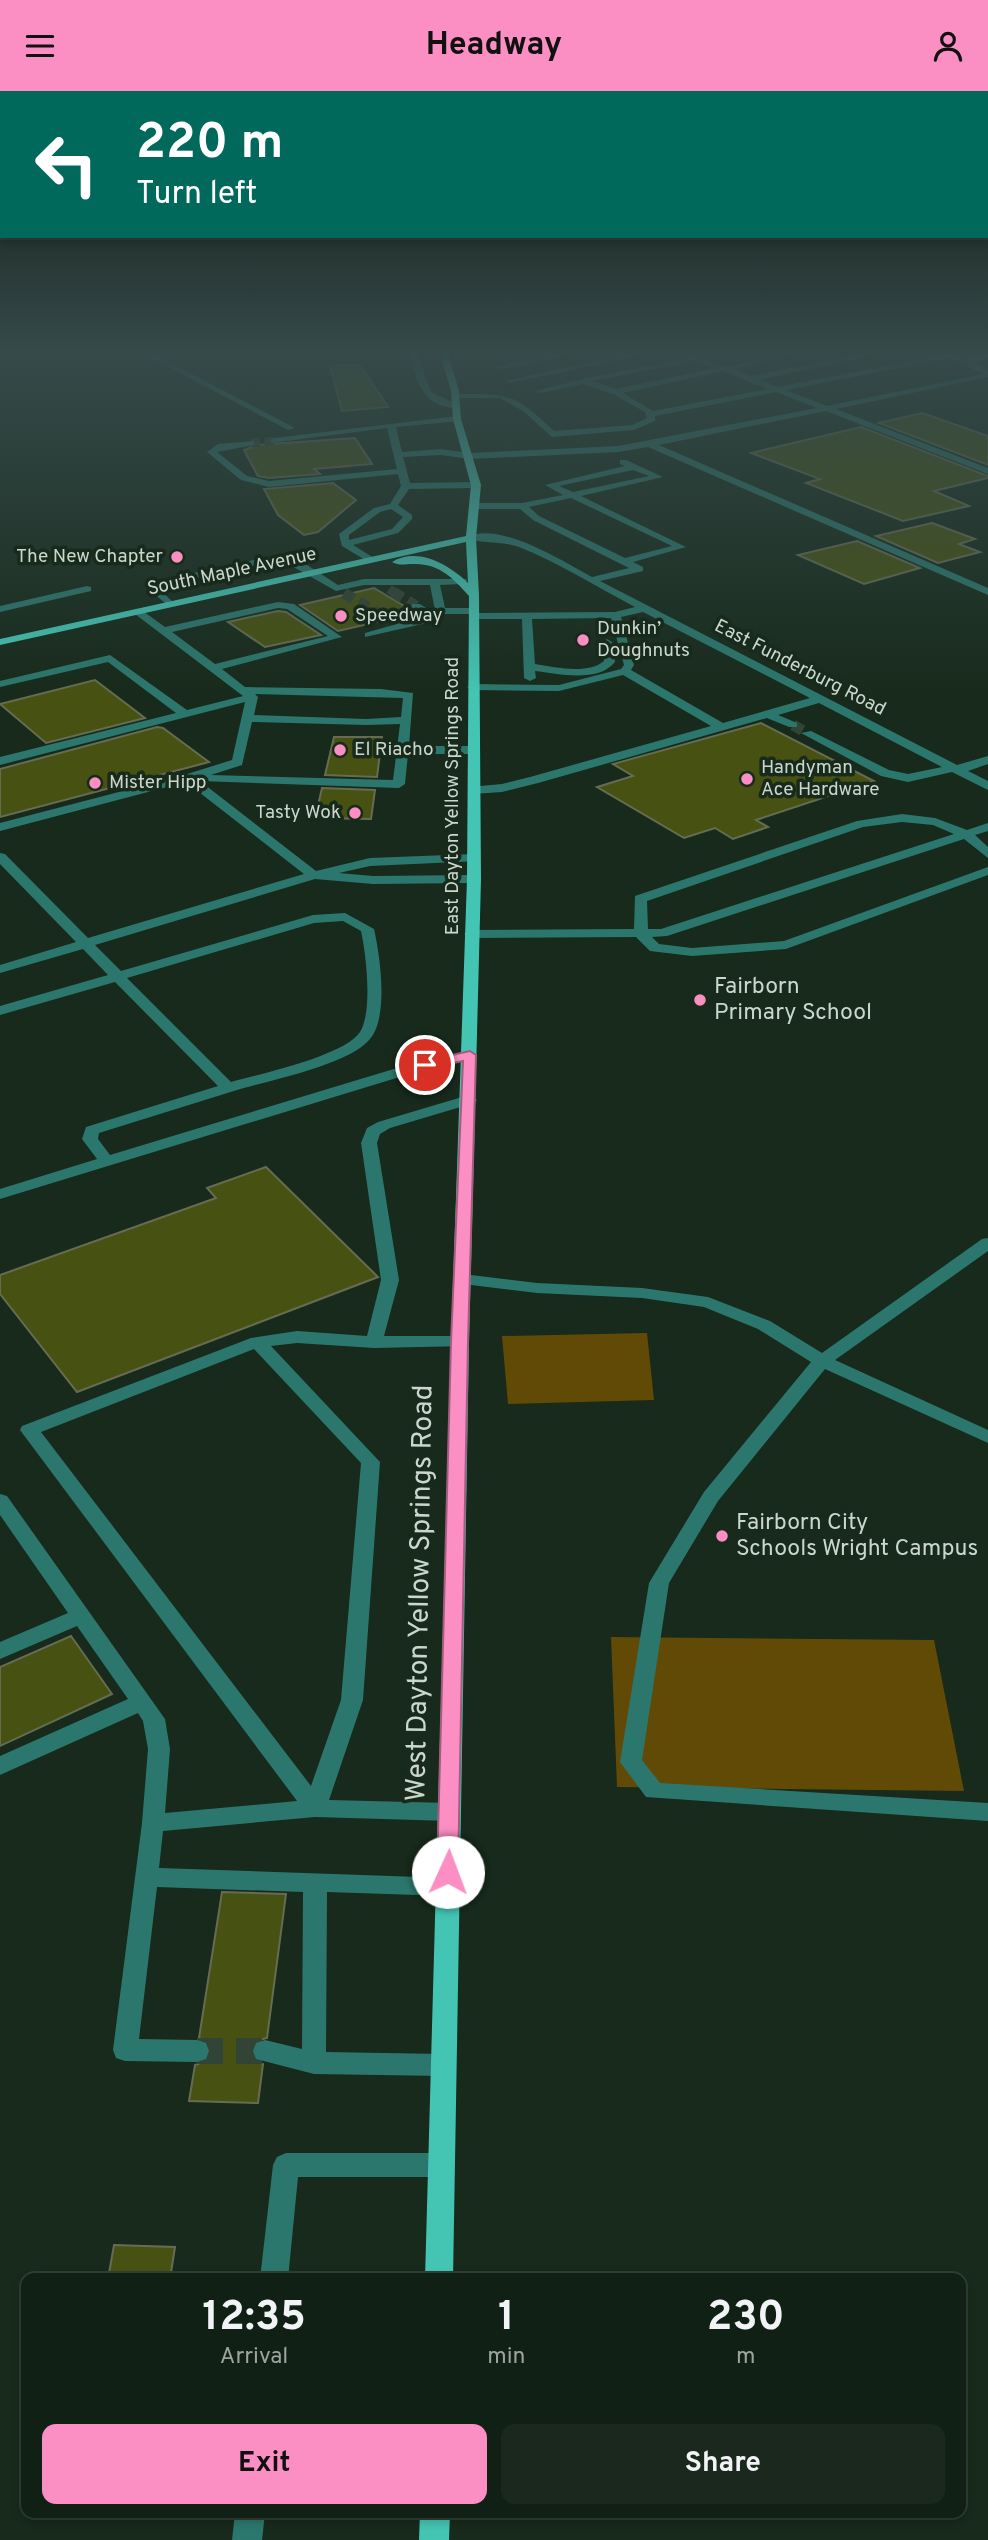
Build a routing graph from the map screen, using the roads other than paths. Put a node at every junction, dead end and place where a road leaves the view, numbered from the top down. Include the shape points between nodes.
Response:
1 (230, 467) edge
2 (401, 467) edge
3 (472, 467) edge
4 (632, 467) edge
5 (633, 467) edge
6 (708, 467) edge
7 (402, 471) junction
8 (476, 485) junction
9 (406, 486) junction
10 (572, 496) junction
11 (590, 504) junction
12 (393, 506) junction
13 (476, 506) junction
14 (522, 506) junction
15 (568, 534) junction
16 (471, 538) junction
17 (345, 544) junction
18 (370, 560) junction
19 (625, 562) junction
20 (310, 572) junction
21 (591, 580) junction
22 (377, 581) junction
23 (434, 582) junction
24 (462, 582) junction
25 (88, 589) dead end
26 (389, 589) tunnel mouth
27 (988, 592) edge
28 (474, 595) junction
29 (169, 603) junction
30 (416, 606) tunnel mouth
31 (0, 608) edge
32 (645, 608) junction
33 (136, 611) junction
34 (474, 613) junction
35 (437, 614) junction
36 (527, 615) junction
37 (615, 615) junction
38 (389, 620) tunnel mouth
39 (401, 627) junction
40 (163, 631) junction
41 (369, 635) dead end
42 (0, 642) edge
43 (607, 642) dead end
44 (530, 667) junction
45 (214, 668) junction
46 (625, 671) junction
47 (0, 684) edge
48 (473, 687) junction
49 (531, 688) junction
50 (248, 693) junction
51 (821, 699) junction
52 (185, 714) junction
53 (767, 714) junction
54 (248, 718) junction
55 (406, 720) junction
56 (793, 726) tunnel mouth
57 (721, 727) junction
58 (807, 733) tunnel mouth
59 (404, 750) junction
60 (473, 750) junction
61 (2, 758) edge
62 (988, 760) edge
63 (956, 769) junction
64 (188, 778) junction
65 (988, 786) edge
66 (473, 790) junction
67 (0, 827) edge
68 (988, 827) edge
69 (966, 834) junction
70 (988, 854) edge
71 (0, 857) edge
72 (474, 858) junction
73 (988, 871) edge
74 (314, 875) junction
75 (474, 879) junction
76 (641, 933) junction
77 (471, 935) junction
78 (86, 943) junction
79 (0, 969) edge
80 (118, 977) junction
81 (0, 1011) edge
82 (470, 1055) junction
83 (469, 1076) joint
84 (228, 1087) junction
85 (469, 1100) junction
86 (106, 1161) junction
87 (3, 1188) edge
88 (988, 1243) edge
89 (463, 1279) junction
90 (257, 1342) junction
91 (374, 1342) junction
92 (460, 1342) junction
93 (822, 1361) junction
94 (988, 1437) edge
95 (0, 1501) edge
96 (81, 1616) junction
97 (0, 1651) edge
98 (141, 1702) junction
99 (0, 1766) edge
100 (316, 1808) junction
101 (450, 1812) junction
102 (988, 1812) edge
103 (153, 1823) junction
104 (147, 1877) junction
105 (315, 1882) junction
106 (448, 1887) junction
107 (265, 2050) tunnel mouth
108 (197, 2051) tunnel mouth
109 (314, 2063) junction
110 (443, 2065) junction
111 (442, 2165) junction
112 (275, 2273) edge
113 (439, 2273) edge
114 (249, 2518) edge
115 (435, 2518) edge
116 (247, 2540) edge
117 (434, 2540) edge

1 - 7 street via 244,478 269,484
2 - 7 street
3 - 8 main road, East Dayton Yellow Springs Road
4 - 10 street via 550,485
5 - 10 street via 658,477
6 - 27 street
7 - 9 street
8 - 9 street
8 - 13 main road, East Dayton Yellow Springs Road
9 - 12 street
10 - 11 street
10 - 14 street
11 - 15 street via 590,511 656,543 618,551
11 - 19 street via 681,547
12 - 17 street via 377,510 344,534
12 - 17 street via 410,517 395,531
13 - 14 street
13 - 16 main road, East Dayton Yellow Springs Road
14 - 15 street
15 - 19 street
16 - 18 main road, South Maple Avenue
16 - 21 street, East Funderburg Road via 493,537 521,544
16 - 28 main road, East Dayton Yellow Springs Road
17 - 18 street
18 - 20 main road, South Maple Avenue
19 - 21 street via 639,569
20 - 22 street via 340,591
20 - 24 main road via 418,561 447,567
20 - 29 main road, South Maple Avenue
20 - 29 street via 281,557 156,584 154,590
21 - 32 street, East Funderburg Road
22 - 23 street
22 - 26 street
23 - 24 street
23 - 35 street
24 - 28 main road
25 - 31 street
28 - 34 main road, East Dayton Yellow Springs Road
29 - 33 main road, South Maple Avenue
30 - 35 street
32 - 37 street
32 - 51 street, East Funderburg Road
33 - 40 street
33 - 42 main road, South Maple Avenue
34 - 35 street
34 - 36 street
34 - 48 main road, East Dayton Yellow Springs Road
35 - 39 street
36 - 37 street
36 - 44 street
37 - 46 street via 629,665
38 - 39 street
39 - 41 street
40 - 45 street
40 - 45 street via 278,605 290,606 337,637
43 - 44 street via 610,662 604,668 572,672
44 - 49 street
45 - 50 street
46 - 49 street via 559,688
46 - 57 street
47 - 52 street via 110,658
48 - 49 street
48 - 60 main road, East Dayton Yellow Springs Road
50 - 52 street
50 - 54 street
50 - 55 street via 409,695
51 - 53 street
51 - 63 street, East Funderburg Road
52 - 61 street
53 - 56 street
53 - 57 street
54 - 55 street
54 - 64 street via 238,762
55 - 59 street
57 - 66 street via 534,780
58 - 63 street via 885,773 908,778
59 - 60 street
59 - 64 street via 399,784
60 - 66 main road, East Dayton Yellow Springs Road
62 - 63 street
63 - 65 street, East Funderburg Road
64 - 67 street
64 - 74 street
66 - 72 main road, East Dayton Yellow Springs Road
68 - 69 street
69 - 70 street
69 - 76 street via 662,933
69 - 76 street via 935,821 902,818 861,824 640,899
71 - 78 street
72 - 74 street via 370,862
72 - 75 main road, East Dayton Yellow Springs Road
73 - 76 street via 786,946 692,952 655,948
74 - 75 street via 373,880
74 - 78 street
75 - 77 main road, East Dayton Yellow Springs Road
76 - 77 street
77 - 82 main road, East Dayton Yellow Springs Road
78 - 79 street
78 - 80 street
80 - 81 street
80 - 84 street
80 - 84 street via 329,916 345,917 367,929 373,1019 365,1036 332,1055
82 - 83 main road, East Dayton Yellow Springs Road
82 - 86 street via 412,1067
83 - 85 main road, West Dayton Yellow Springs Road
84 - 86 street via 92,1130 90,1139
85 - 89 main road, West Dayton Yellow Springs Road
85 - 91 street via 373,1131 369,1143 390,1280
86 - 87 street
88 - 93 street
89 - 92 main road, West Dayton Yellow Springs Road
89 - 93 street via 708,1302 764,1325
90 - 91 street via 297,1337
90 - 100 street via 371,1462 352,1700
90 - 100 street via 29,1430
91 - 92 street
92 - 101 main road, West Dayton Yellow Springs Road
93 - 94 street
93 - 102 street via 711,1497 659,1583 631,1762 654,1791
95 - 96 street
96 - 97 street
96 - 98 street
98 - 99 street
98 - 103 street via 154,1719 159,1749
100 - 101 street
100 - 103 street
101 - 106 main road, West Dayton Yellow Springs Road
103 - 104 street
104 - 105 street
104 - 108 street via 125,2050
105 - 106 street
105 - 109 street
106 - 110 main road, West Dayton Yellow Springs Road
107 - 109 street
109 - 110 street
110 - 111 main road, West Dayton Yellow Springs Road
111 - 112 street via 286,2165
111 - 113 main road, West Dayton Yellow Springs Road
114 - 116 street
115 - 117 main road

